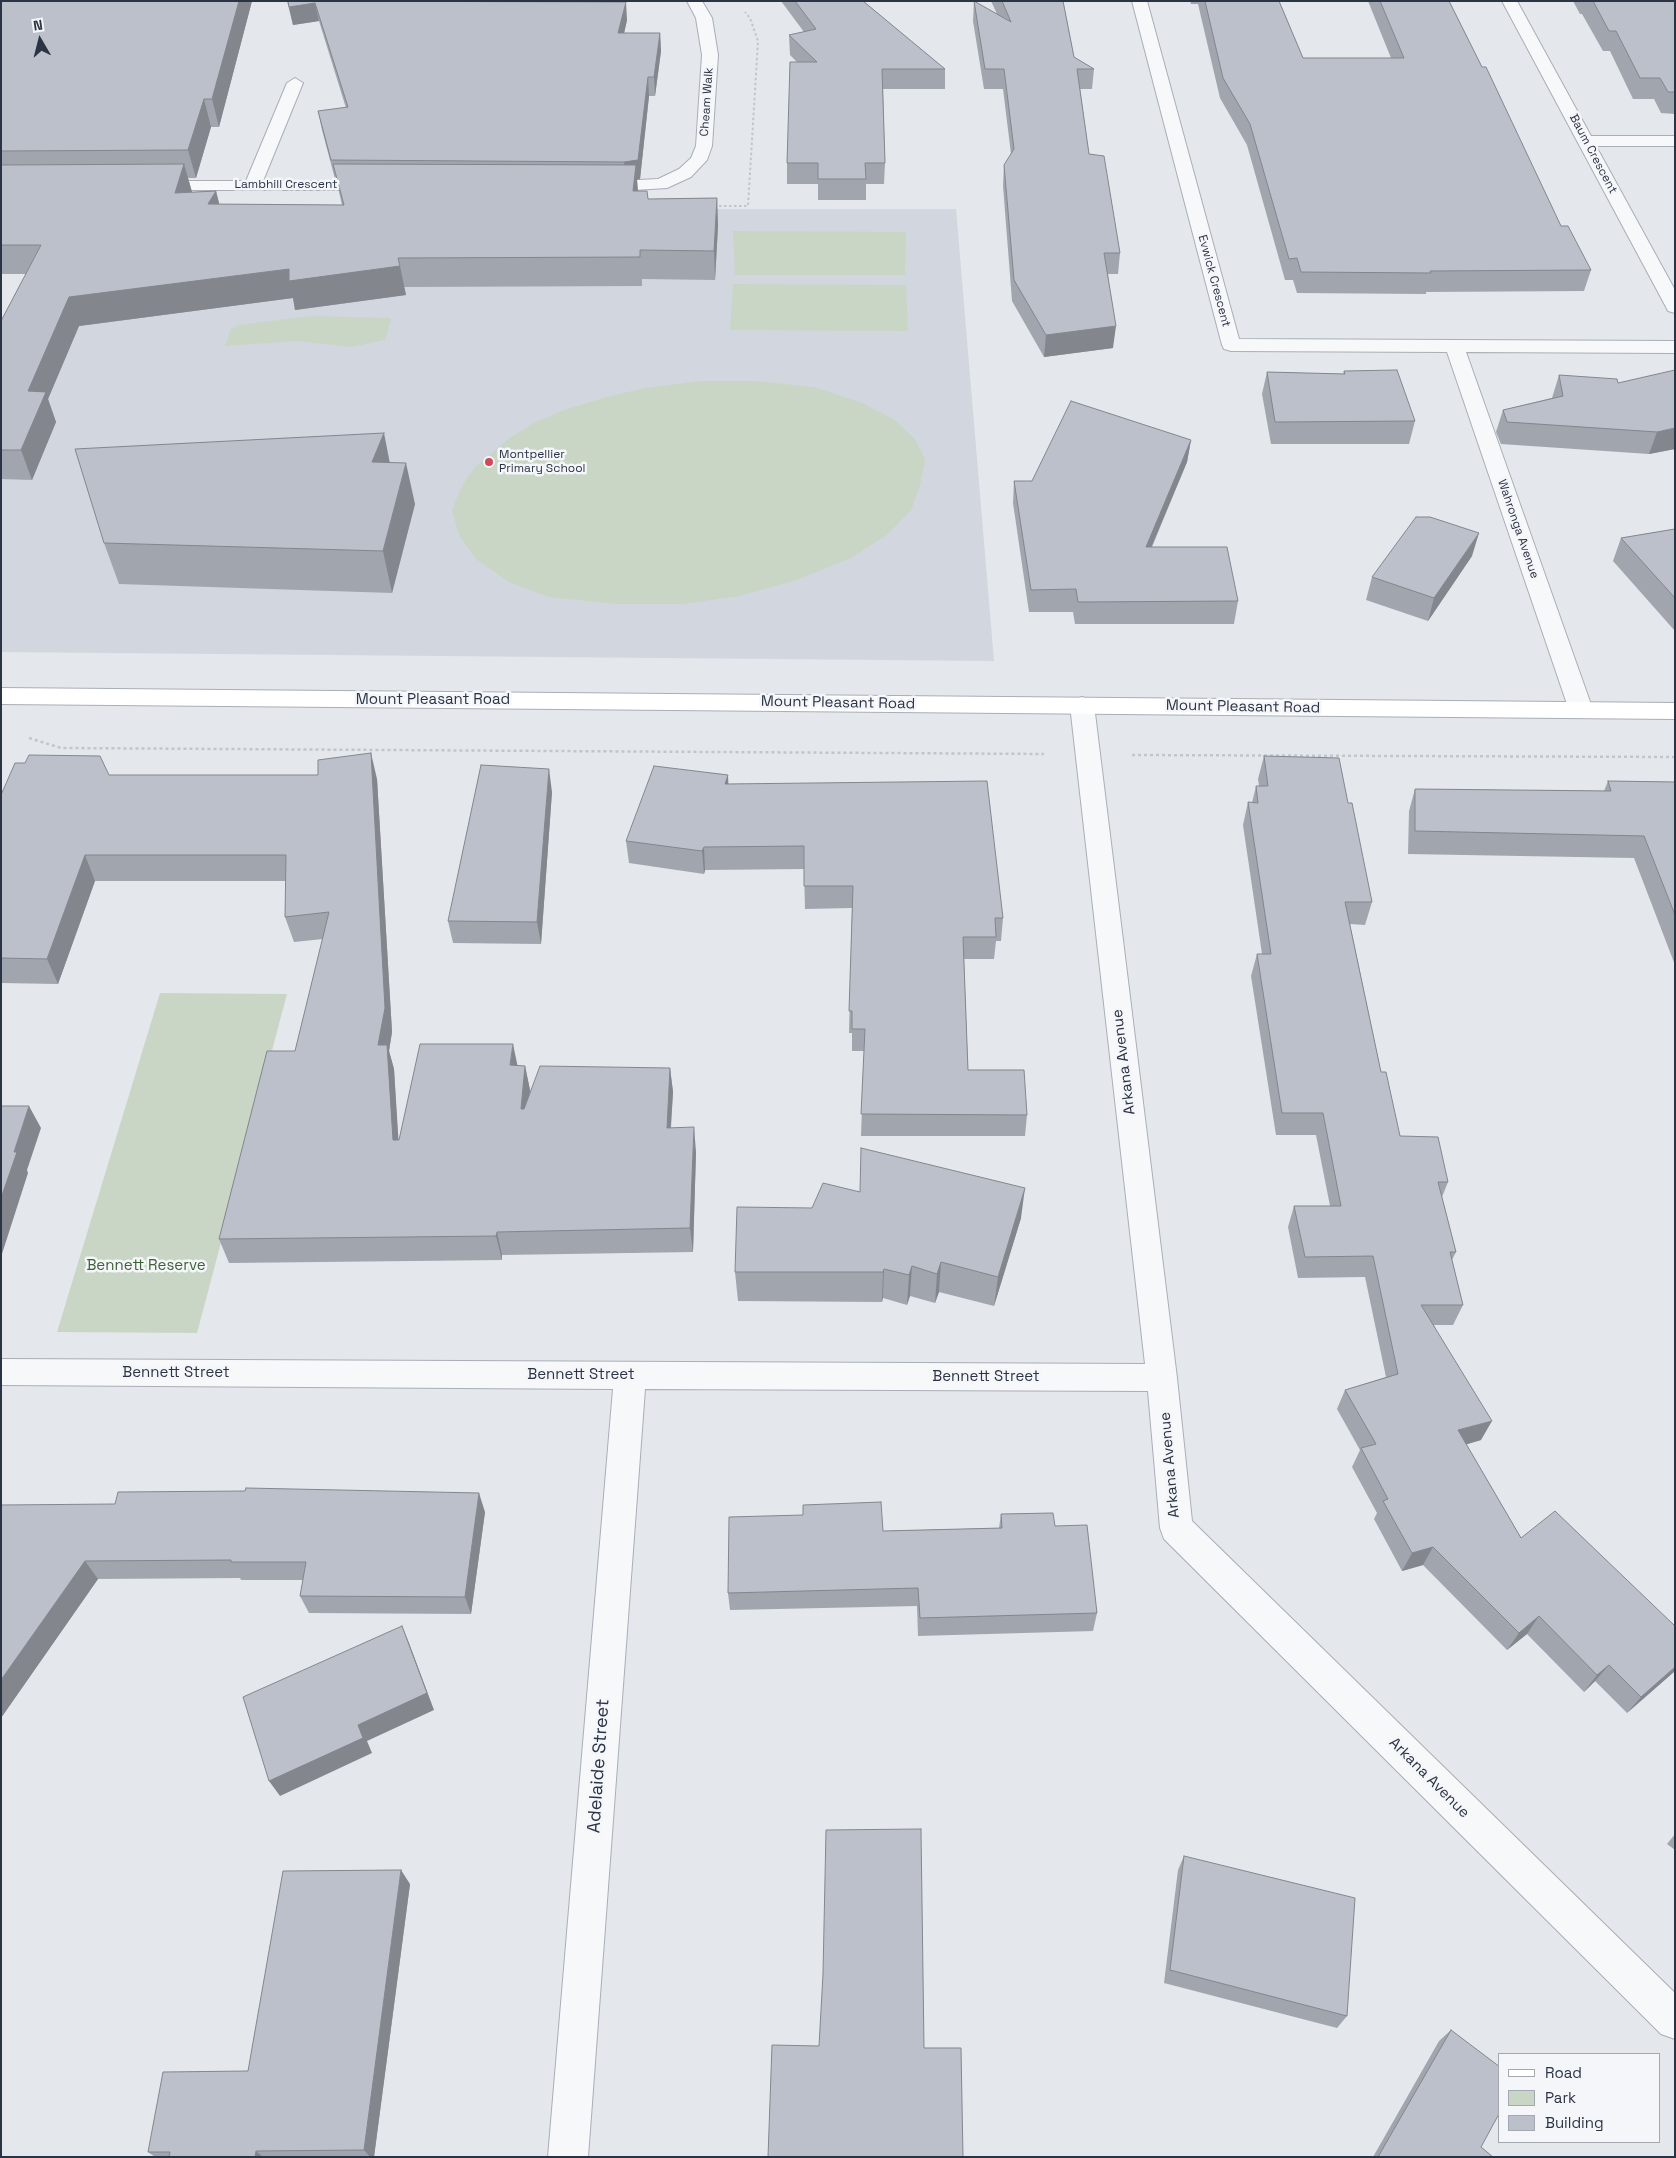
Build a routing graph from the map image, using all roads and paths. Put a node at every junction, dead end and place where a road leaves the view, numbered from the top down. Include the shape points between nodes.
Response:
1 (694, 1) edge
2 (1139, 1) edge
3 (1509, 1) edge
4 (742, 7) dead end
5 (295, 83) dead end
6 (1586, 141) junction
7 (1675, 141) edge
8 (253, 185) junction
9 (137, 186) edge
10 (391, 186) edge
11 (587, 187) edge
12 (708, 206) edge
13 (1675, 307) edge
14 (1455, 347) junction
15 (1675, 347) edge
16 (1, 696) edge
17 (1082, 705) junction
18 (1581, 710) junction
19 (1675, 711) edge
20 (25, 737) dead end
21 (1088, 754) junction
22 (1675, 757) edge
23 (1, 1372) edge
24 (630, 1376) junction
25 (1162, 1378) junction
26 (1675, 2020) edge
27 (568, 2157) edge

1 - 11 street, Cheam Walk via 704,18 710,55 704,146 699,160 685,173 661,184 626,188
2 - 14 street, Evwick Crescent via 1231,345
3 - 6 street, Baum Crescent
4 - 12 path via 750,18 758,41 748,206
5 - 8 street
6 - 7 street
6 - 13 street, Baum Crescent
8 - 9 street, Lambhill Crescent
8 - 10 street, Lambhill Crescent
14 - 15 street
14 - 18 street, Wahronga Avenue
16 - 17 street, Mount Pleasant Road
17 - 18 street, Mount Pleasant Road
17 - 21 street, Arkana Avenue
18 - 19 street, Mount Pleasant Road
20 - 21 path via 61,748
21 - 22 path
21 - 25 street, Arkana Avenue
23 - 24 street, Bennett Street
24 - 25 street, Bennett Street
24 - 27 street, Adelaide Street
25 - 26 street, Arkana Avenue via 1176,1528

